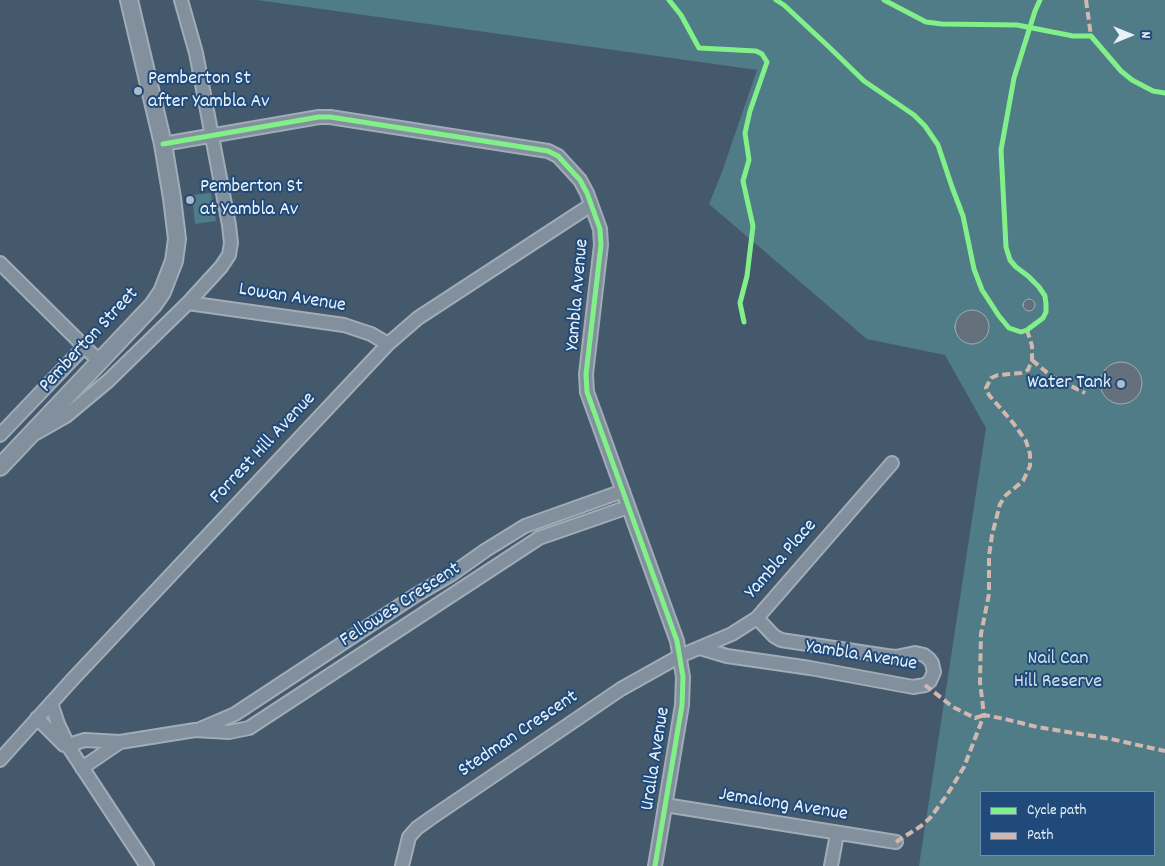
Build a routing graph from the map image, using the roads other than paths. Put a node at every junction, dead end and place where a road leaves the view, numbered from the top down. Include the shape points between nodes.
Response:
1 (129, 0) edge
2 (181, 0) edge
3 (211, 136) junction
4 (163, 144) junction
5 (592, 205) junction
6 (0, 263) edge
7 (188, 303) junction
8 (388, 344) junction
9 (85, 346) junction
10 (100, 362) junction
11 (0, 435) edge
12 (27, 439) junction
13 (892, 463) dead end
14 (0, 467) edge
15 (623, 490) junction
16 (628, 508) junction
17 (757, 618) junction
18 (700, 648) junction
19 (680, 656) junction
20 (51, 702) junction
21 (37, 718) junction
22 (195, 730) junction
23 (54, 735) junction
24 (21, 736) junction
25 (120, 742) junction
26 (70, 749) junction
27 (0, 760) edge
28 (82, 768) junction
29 (665, 805) junction
30 (836, 834) junction
31 (896, 842) dead end
32 (147, 866) edge
33 (402, 866) edge
34 (655, 866) edge
35 (831, 866) edge

1 - 4 main road, Pemberton Street
2 - 3 street, Pemberton Street via 196,53
3 - 4 street, Yambla Avenue
3 - 5 street, Yambla Avenue via 330,117 539,149 558,156 568,166 580,180
3 - 7 street, Pemberton Street via 229,225 230,250 221,267
4 - 10 main road, Pemberton Street via 177,239 174,261 162,292 153,305
5 - 8 street, Forrest Hill Avenue via 418,318
5 - 15 street, Yambla Avenue via 600,229 601,245 586,383 592,409
6 - 9 street
7 - 8 street, Lowan Avenue via 344,325
7 - 12 street, Pemberton Street via 108,382 66,416
8 - 20 street, Forrest Hill Avenue
9 - 10 street
9 - 11 street, Pemberton Street
10 - 12 main road, Pemberton Street
12 - 14 main road, Pemberton Street
13 - 17 street, Yambla Place
15 - 16 street, Yambla Avenue
15 - 22 street, Fellowes Crescent via 525,526 235,714
16 - 19 street, Yambla Avenue
16 - 22 street, Fellowes Crescent via 538,538 249,728 229,732
17 - 18 street, Yambla Place via 732,634
17 - 18 street, Yambla Avenue via 780,640 896,657 915,653 929,659 934,672 925,685 913,687 727,656
18 - 19 street, Yambla Place
19 - 29 street, Uralla Avenue via 682,705
19 - 33 street, Stedman Crescent via 620,689 417,828 410,837
20 - 21 street, Forrest Hill Avenue
20 - 26 street
21 - 23 street
21 - 24 street, Forrest Hill Avenue
22 - 25 street, Fellowes Crescent
23 - 24 street
23 - 26 street
24 - 27 street, Forrest Hill Avenue
25 - 26 street, Fellowes Crescent via 85,740 75,743
25 - 28 street, Fellowes Crescent
26 - 28 street
28 - 32 street
29 - 30 street, Jemalong Avenue
29 - 34 street, Uralla Avenue
30 - 31 street, Jemalong Avenue
30 - 35 street

